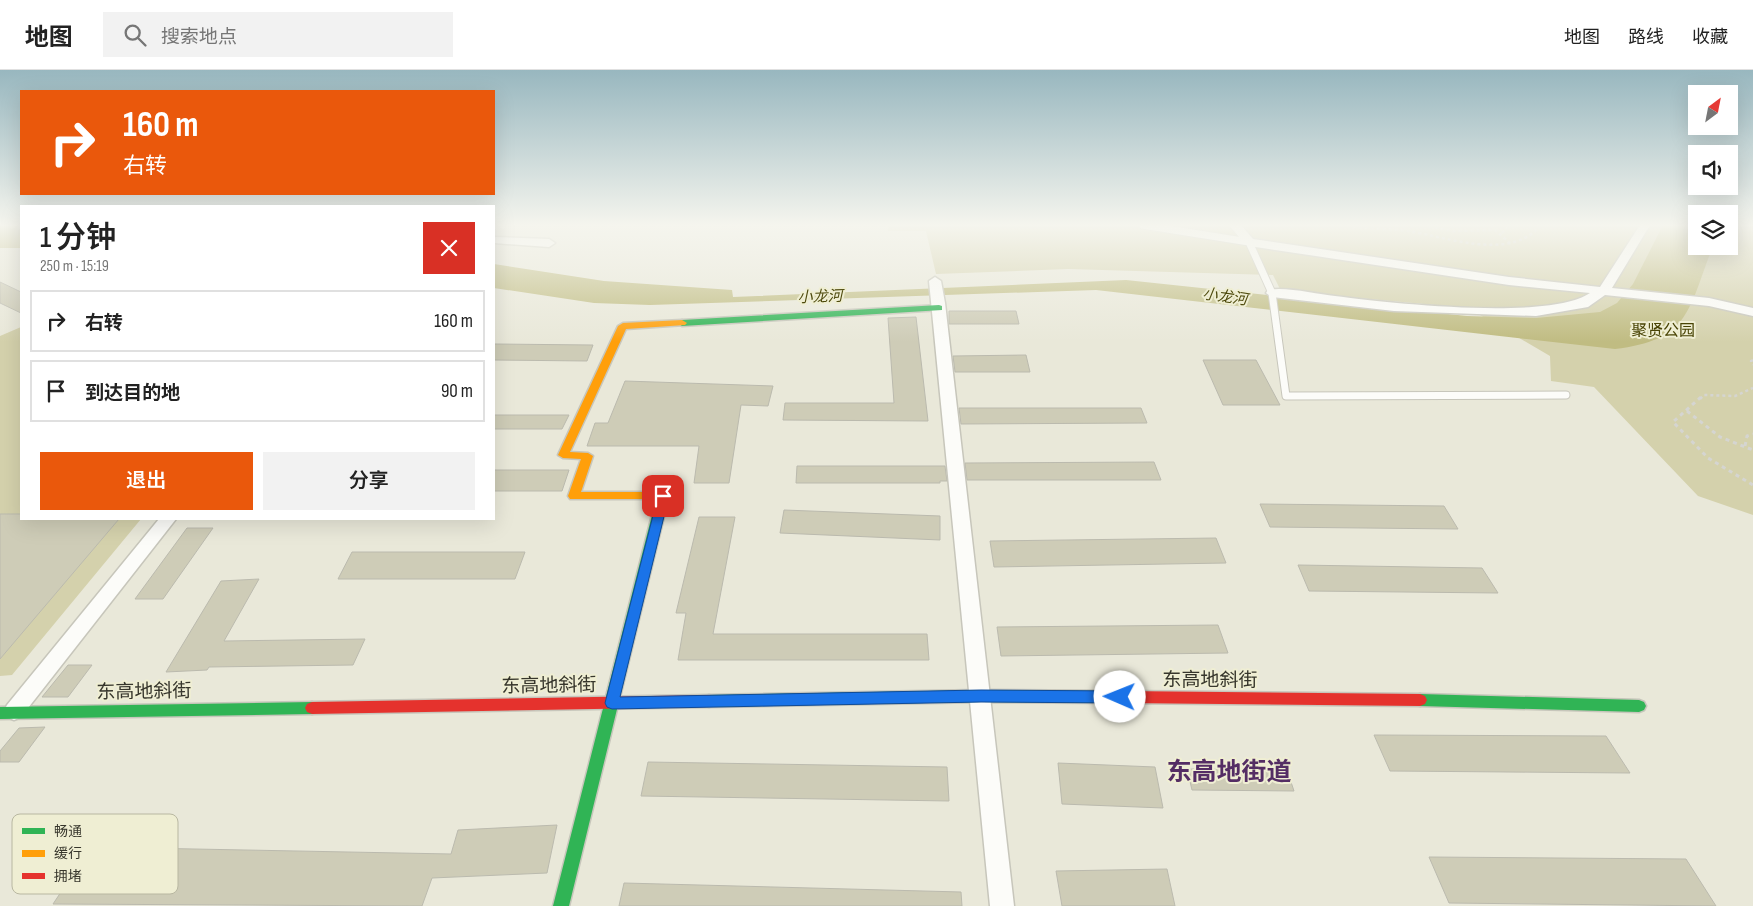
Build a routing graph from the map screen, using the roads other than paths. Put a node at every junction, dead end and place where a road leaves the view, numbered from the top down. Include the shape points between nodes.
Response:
1 (1259, 264) edge
2 (1396, 264) edge
3 (1624, 264) edge
4 (935, 282) dead end
5 (1610, 291) junction
6 (1272, 293) junction
7 (939, 306) junction
8 (1753, 312) edge
9 (1566, 394) dead end
10 (167, 520) edge
11 (981, 696) junction
12 (612, 703) junction
13 (1639, 706) dead end
14 (7, 712) edge
15 (561, 906) edge
16 (1002, 906) edge

1 - 6 lane
2 - 5 street via 1509,281
3 - 5 street
4 - 7 street
5 - 6 street via 1583,304 1536,312 1394,308
5 - 8 street via 1708,302
6 - 9 lane via 1286,396
7 - 11 street
7 - 12 street via 623,326 563,455 588,456 574,496 663,496
10 - 14 street
11 - 12 street, 东高地斜街
11 - 13 street, 东高地斜街 via 1337,698
11 - 16 street
12 - 14 street, 东高地斜街
12 - 15 street

